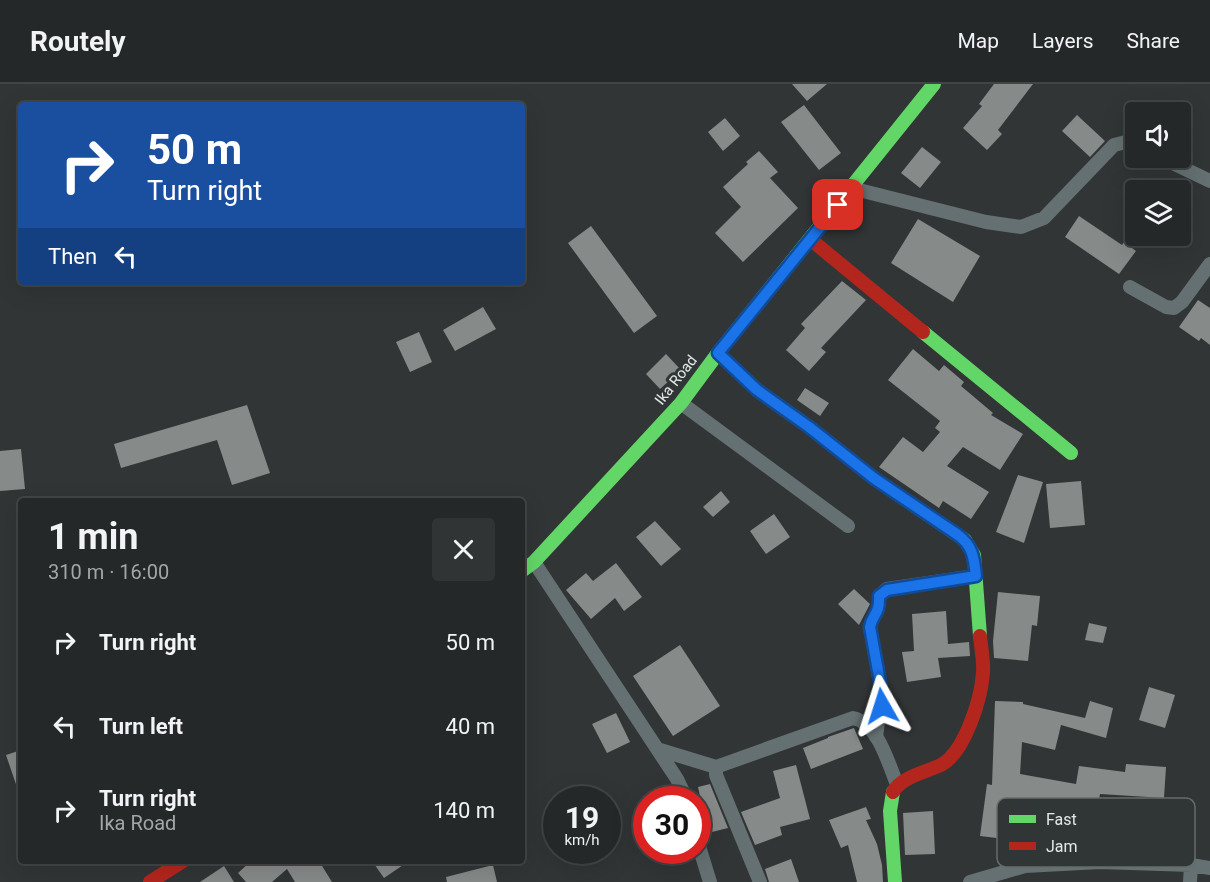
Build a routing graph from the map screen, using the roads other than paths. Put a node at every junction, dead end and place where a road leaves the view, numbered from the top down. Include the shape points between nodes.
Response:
1 (934, 84) edge
2 (1125, 141) edge
3 (1183, 168) edge
4 (1210, 181) edge
5 (851, 188) junction
6 (810, 239) junction
7 (1210, 264) edge
8 (1130, 287) dead end
9 (718, 353) junction
10 (681, 403) junction
11 (1071, 453) dead end
12 (848, 526) dead end
13 (534, 562) junction
14 (525, 570) edge
15 (976, 576) junction
16 (876, 737) junction
17 (657, 749) junction
18 (716, 767) junction
19 (897, 784) junction
20 (681, 786) edge
21 (178, 864) edge
22 (704, 864) edge
23 (1195, 866) edge
24 (1022, 867) edge
25 (1191, 867) edge
26 (1210, 868) edge
27 (150, 882) edge
28 (710, 882) edge
29 (760, 882) edge
30 (895, 882) edge
31 (970, 882) edge
32 (1190, 882) edge

1 - 5 street, Ika Road
2 - 5 street via 1114,145 1044,218 1021,227
3 - 4 street
5 - 6 street, Ika Road
6 - 9 street, Ika Road
6 - 11 street
7 - 8 street via 1174,308
9 - 10 street, Ika Road
9 - 15 street via 757,390 964,540 974,555
10 - 12 street
10 - 13 street, Ika Road
13 - 14 street, Ika Road
13 - 17 street
15 - 16 street via 887,590 879,596 880,608 870,627 882,693
15 - 19 street via 983,671 980,696 954,754 945,763
16 - 18 street via 861,719 853,718
16 - 19 street
17 - 18 street
17 - 20 street
18 - 29 street
19 - 30 street via 890,811
21 - 27 street
22 - 28 street
23 - 26 street
24 - 31 street
25 - 32 street

